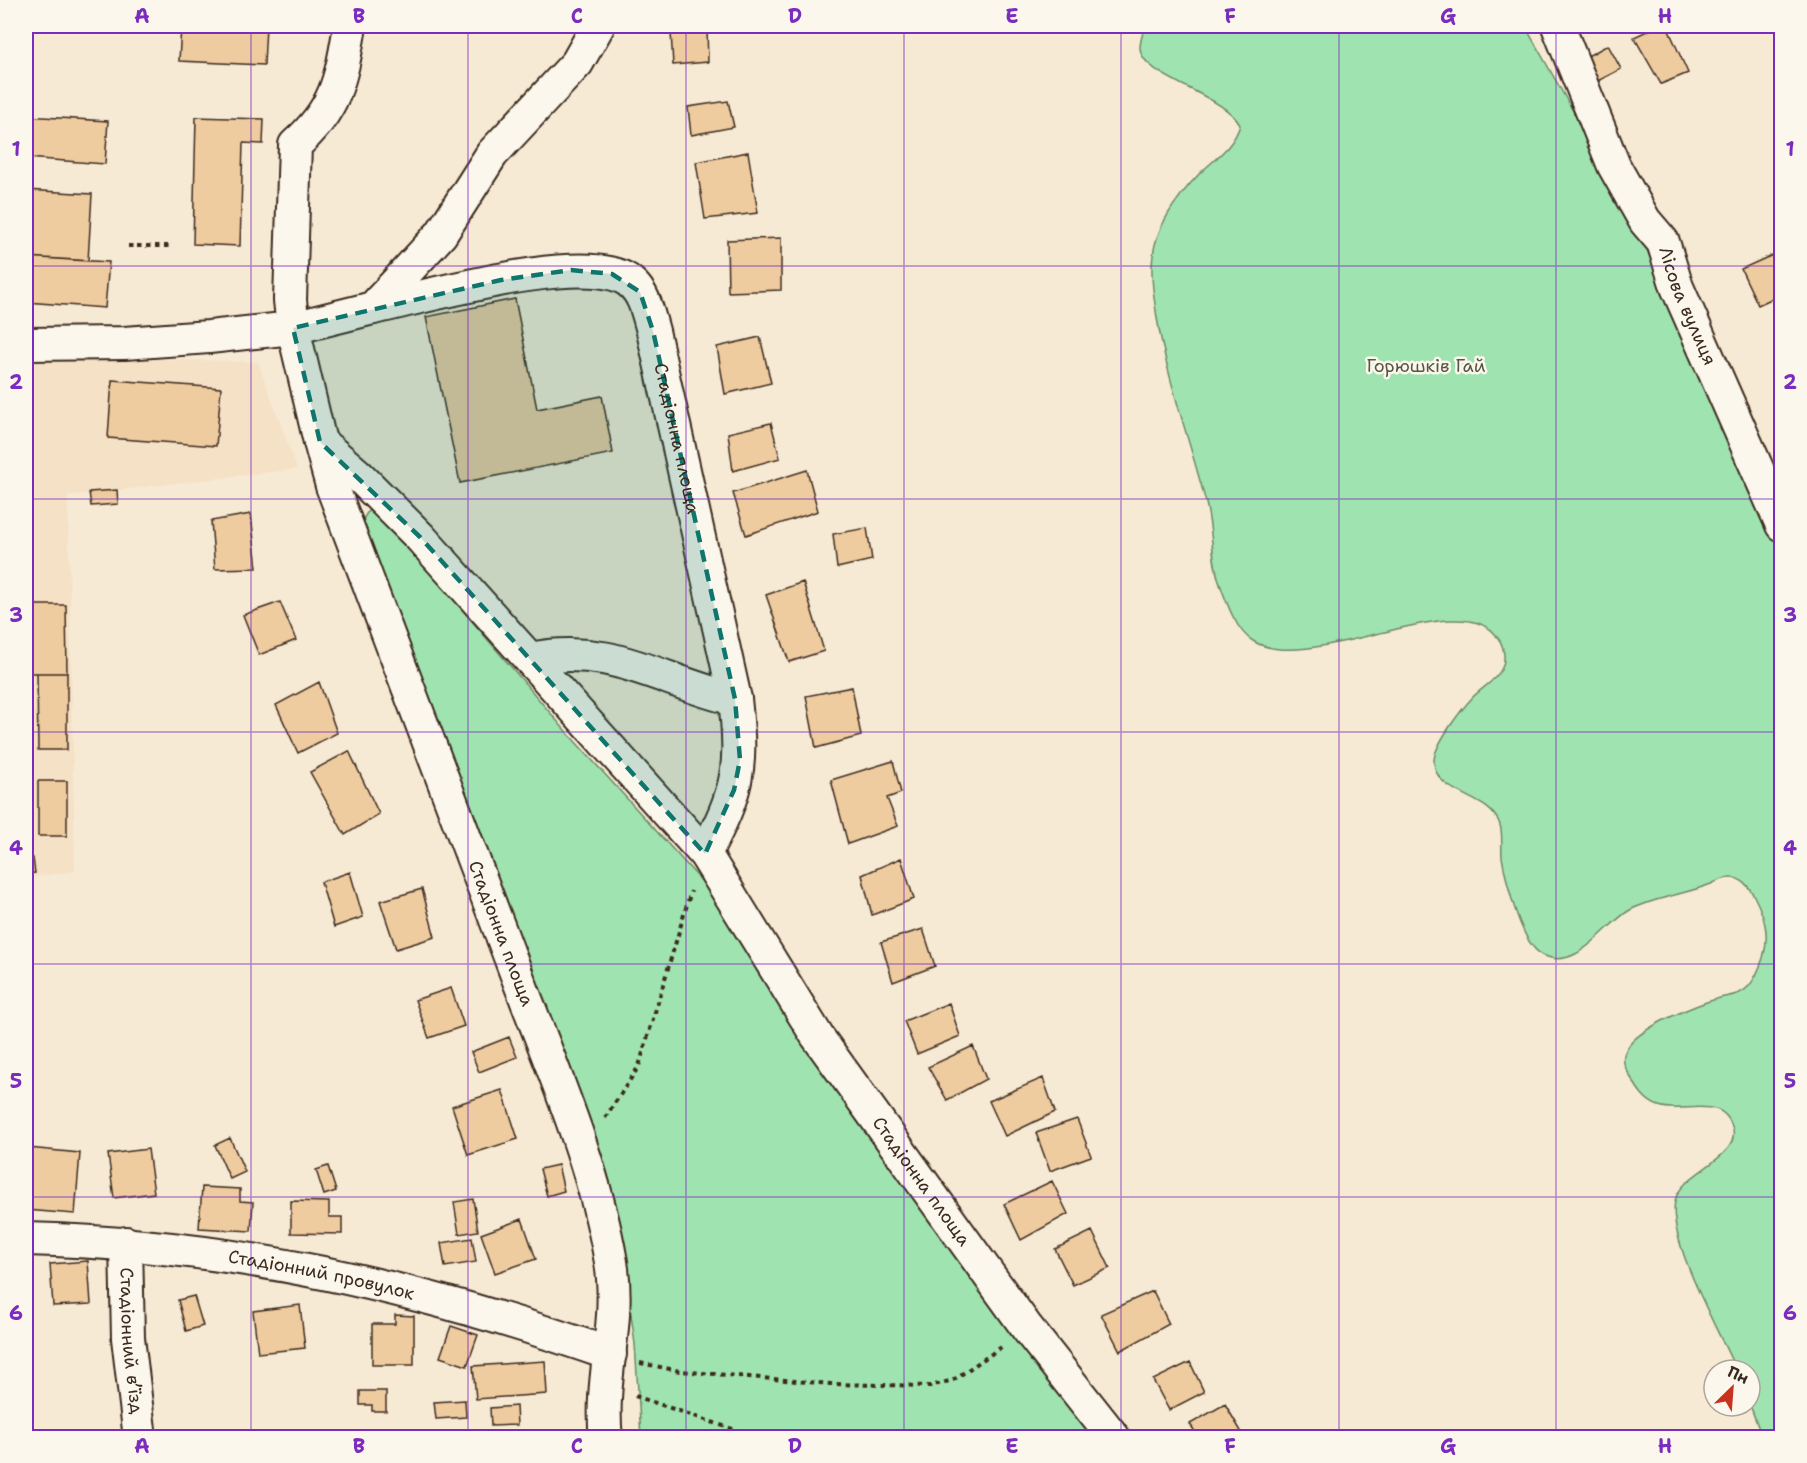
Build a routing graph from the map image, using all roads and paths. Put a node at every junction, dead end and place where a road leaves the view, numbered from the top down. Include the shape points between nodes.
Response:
1 (350, 26) edge
2 (598, 26) edge
3 (1558, 26) edge
4 (128, 246) dead end
5 (173, 246) dead end
6 (373, 308) junction
7 (293, 328) junction
8 (26, 344) edge
9 (320, 442) junction
10 (1782, 525) edge
11 (530, 659) junction
12 (735, 699) junction
13 (705, 854) junction
14 (583, 1153) junction
15 (26, 1239) edge
16 (126, 1243) junction
17 (1027, 1328) junction
18 (610, 1354) junction
19 (606, 1387) junction
20 (140, 1437) edge
21 (606, 1437) edge
22 (759, 1437) edge
23 (1114, 1437) edge

1 - 7 street via 329,107 295,145 290,262
2 - 6 street via 577,63 492,154 441,234
3 - 10 street, Лісова вулиця via 1614,166 1645,221 1663,242 1677,287
4 - 5 path
6 - 7 street, Стадіонна площа
6 - 12 street, Стадіонна площа via 501,280 571,270 592,269 612,274 629,281 640,292 653,331
7 - 8 street via 124,344
7 - 9 street, Стадіонна площа
9 - 11 street, Стадіонна площа via 420,537
9 - 14 street, Стадіонна площа via 332,486
11 - 12 street via 566,653 634,664
11 - 13 street, Стадіонна площа
12 - 13 street, Стадіонна площа via 740,760 734,790
13 - 14 path via 639,1066
13 - 17 street, Стадіонна площа via 817,1036
14 - 18 street, Стадіонна площа via 613,1276 615,1310
15 - 16 street, Стадіонний провулок
16 - 18 street, Стадіонний провулок via 258,1259 376,1283 505,1318
16 - 20 street, Стадіонний в’їзд via 128,1338
17 - 18 path via 967,1372 931,1386 831,1384 680,1371
17 - 23 street, Стадіонна площа
18 - 19 street, Стадіонна площа
19 - 21 street, Стадіонна площа
19 - 22 path

